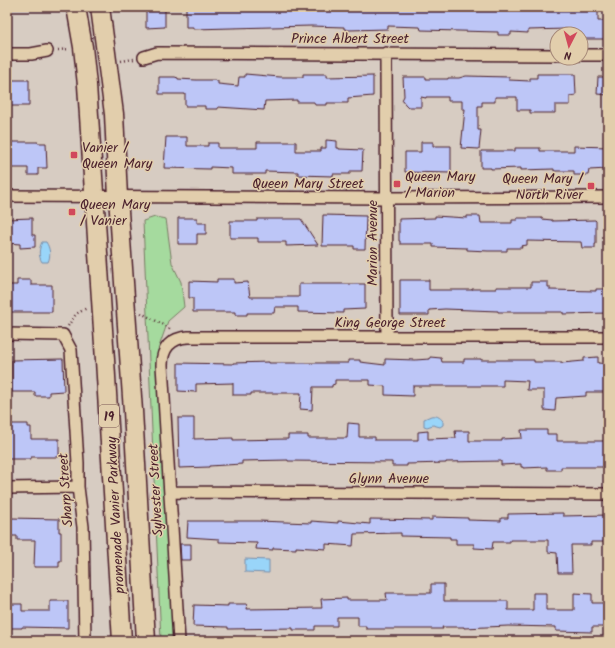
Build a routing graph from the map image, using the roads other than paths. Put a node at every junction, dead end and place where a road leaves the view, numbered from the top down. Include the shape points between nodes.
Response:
1 (76, 7) edge
2 (100, 7) edge
3 (47, 51) road end
4 (386, 53) junction
5 (7, 54) edge
6 (549, 55) edge
7 (589, 55) edge
8 (608, 55) edge
9 (144, 57) road end
10 (7, 196) edge
11 (94, 196) junction
12 (118, 197) junction
13 (608, 197) edge
14 (387, 198) junction
15 (7, 334) edge
16 (387, 337) junction
17 (608, 337) edge
18 (176, 339) joint
19 (78, 487) junction
20 (7, 488) edge
21 (170, 492) junction
22 (608, 494) edge
23 (85, 641) edge
24 (122, 641) edge
25 (146, 641) edge
26 (179, 641) edge

1 - 11 main road, promenade Vanier Parkway / 19 via 84,47
2 - 12 main road, 19 via 114,114
3 - 5 street
4 - 6 street, Prince Albert Street
4 - 9 street, Prince Albert Street via 157,53
4 - 14 street, Marion Avenue
7 - 8 street
10 - 11 street, Queen Mary Street
11 - 12 street, Queen Mary Street
11 - 24 main road, promenade Vanier Parkway / 19
12 - 14 street, Queen Mary Street
12 - 25 main road, 19 via 133,403
13 - 14 street, Queen Mary Street
14 - 16 street, Marion Avenue
15 - 19 street, Sharp Street via 64,338 71,350
16 - 17 street, King George Street
16 - 18 street, King George Street
18 - 21 street, Sylvester Street via 166,347 162,359
19 - 20 street
19 - 23 street, Sharp Street via 83,527
21 - 22 street, Glynn Avenue
21 - 26 street, Sylvester Street

